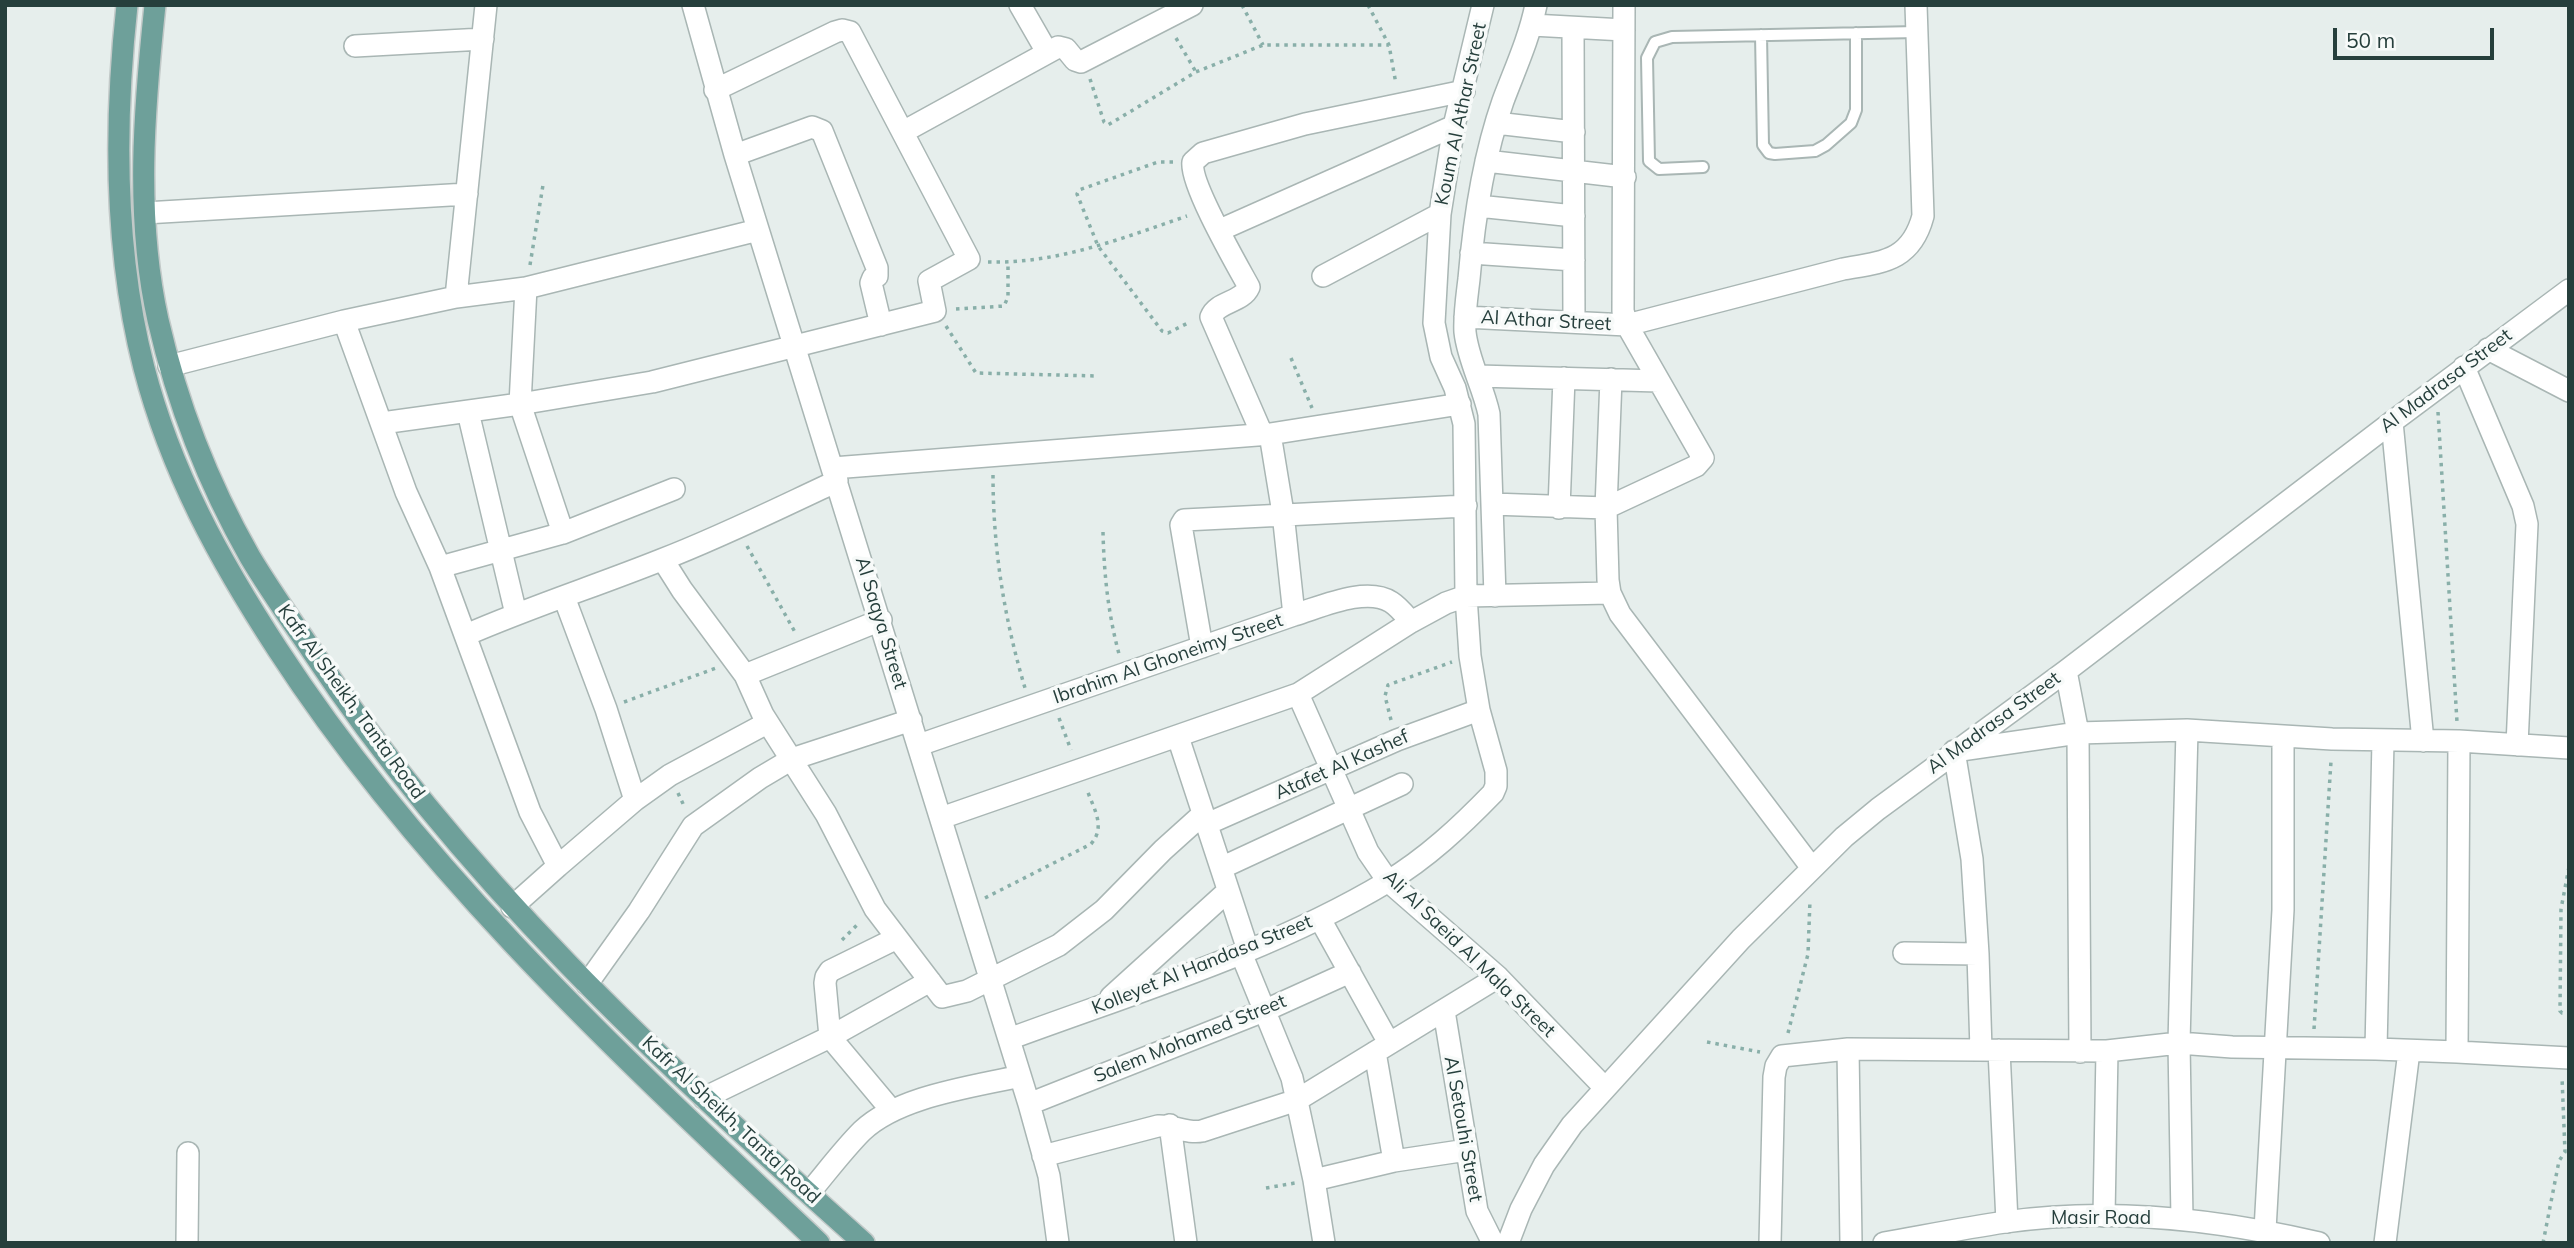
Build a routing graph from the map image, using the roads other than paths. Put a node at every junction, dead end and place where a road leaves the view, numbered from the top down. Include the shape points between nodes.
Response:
1 (127, 5) edge
2 (155, 5) edge
3 (486, 5) edge
4 (694, 5) edge
5 (1020, 5) edge
6 (1192, 5) edge
7 (1483, 5) edge
8 (1624, 5) edge
9 (1916, 5) edge
10 (1534, 15) edge
11 (1573, 27) junction
12 (1624, 30) junction
13 (1917, 32) junction
14 (1856, 33) junction
15 (1760, 35) junction
16 (483, 39) junction
17 (355, 46) dead end
18 (1047, 52) junction
19 (715, 90) junction
20 (1464, 91) junction
21 (1496, 123) junction
22 (1454, 126) junction
23 (903, 132) junction
24 (1574, 132) junction
25 (735, 155) junction
26 (1486, 161) junction
27 (1703, 167) dead end
28 (1574, 171) junction
29 (1625, 177) junction
30 (467, 194) junction
31 (1478, 206) junction
32 (145, 213) junction
33 (1440, 214) junction
34 (1574, 216) junction
35 (758, 230) junction
36 (1220, 230) junction
37 (1471, 253) junction
38 (1574, 260) junction
39 (1323, 276) dead end
40 (526, 288) junction
41 (2569, 290) edge
42 (456, 297) junction
43 (1465, 317) junction
44 (344, 321) junction
45 (1574, 322) junction
46 (881, 324) junction
47 (1627, 325) junction
48 (794, 345) junction
49 (2488, 349) junction
50 (169, 366) junction
51 (2464, 367) junction
52 (1478, 376) junction
53 (1564, 378) junction
54 (1611, 379) junction
55 (1659, 381) junction
56 (2569, 391) edge
57 (520, 404) junction
58 (1460, 404) junction
59 (468, 412) junction
60 (2392, 422) junction
61 (382, 423) junction
62 (1266, 434) junction
63 (835, 475) junction
64 (674, 489) dead end
65 (1492, 504) junction
66 (1466, 506) junction
67 (1559, 508) junction
68 (1606, 508) junction
69 (1283, 513) junction
70 (564, 533) junction
71 (501, 551) junction
72 (663, 560) junction
73 (440, 567) junction
74 (1610, 593) junction
75 (1466, 596) junction
76 (1495, 596) junction
77 (564, 597) junction
78 (516, 614) junction
79 (1294, 615) junction
80 (881, 621) junction
81 (1411, 622) junction
82 (466, 635) junction
83 (1202, 647) junction
84 (740, 668) junction
85 (2066, 671) junction
86 (1297, 694) junction
87 (1479, 710) junction
88 (911, 720) junction
89 (767, 723) junction
90 (2187, 730) junction
91 (2078, 733) junction
92 (1178, 737) junction
93 (2283, 737) junction
94 (2383, 741) junction
95 (2423, 741) junction
96 (2459, 741) junction
97 (919, 745) junction
98 (2517, 745) junction
99 (2569, 748) edge
100 (1954, 751) junction
101 (792, 759) junction
102 (1331, 769) junction
103 (1402, 784) dead end
104 (635, 800) junction
105 (1348, 809) junction
106 (941, 818) junction
107 (1205, 819) junction
108 (558, 866) junction
109 (1221, 868) junction
110 (1811, 868) junction
111 (1388, 881) junction
112 (1228, 891) junction
113 (512, 907) junction
114 (1320, 919) junction
115 (897, 938) junction
116 (1244, 951) junction
117 (1903, 954) dead end
118 (1978, 954) junction
119 (1350, 972) junction
120 (1498, 977) junction
121 (991, 979) junction
122 (930, 981) junction
123 (587, 984) junction
124 (1101, 1005) junction
125 (1266, 1010) junction
126 (1444, 1011) junction
127 (830, 1037) junction
128 (1009, 1039) junction
129 (2179, 1043) junction
130 (2276, 1047) junction
131 (1382, 1048) junction
132 (1848, 1049) junction
133 (2376, 1049) junction
134 (1990, 1050) junction
135 (2107, 1051) junction
136 (2409, 1051) junction
137 (2080, 1052) junction
138 (2456, 1052) junction
139 (2565, 1057) edge
140 (1020, 1076) junction
141 (1605, 1088) junction
142 (704, 1098) junction
143 (1297, 1100) junction
144 (1029, 1104) junction
145 (892, 1111) junction
146 (1170, 1125) junction
147 (1466, 1150) junction
148 (188, 1153) dead end
149 (1043, 1156) junction
150 (1394, 1161) junction
151 (1314, 1180) junction
152 (809, 1194) junction
153 (2104, 1216) junction
154 (2182, 1219) junction
155 (2007, 1222) junction
156 (2265, 1230) junction
157 (1894, 1242) edge
158 (187, 1243) edge
159 (820, 1243) edge
160 (864, 1243) edge
161 (1058, 1243) edge
162 (1186, 1243) edge
163 (1324, 1243) edge
164 (1493, 1243) edge
165 (1508, 1243) edge
166 (1770, 1243) edge
167 (1851, 1243) edge
168 (2319, 1243) edge
169 (2385, 1243) edge

1 - 159 main road, Kafr Al Sheikh, Tanta Road via 120,83 120,173 133,319 174,459 227,570 344,745 441,866 630,1064
2 - 32 main road, Kafr Al Sheikh, Tanta Road via 146,107
3 - 16 street
4 - 19 street, Al Saqya Street
5 - 18 street
6 - 18 street via 1084,61 1075,60 1062,47
7 - 20 street, Koum Al Athar Street
8 - 12 street
9 - 13 street, Al Athar Street
10 - 11 street
10 - 21 street, Koum Al Athar Street
11 - 12 street
11 - 24 street
12 - 29 street
13 - 14 lane
13 - 47 street, Al Athar Street via 1923,216 1905,250 1887,261
14 - 15 lane
14 - 15 lane via 1856,110 1851,123 1815,151 1775,155 1763,145
15 - 27 lane via 1663,38 1650,49 1649,160 1659,169
16 - 17 street
16 - 30 street
18 - 23 street
19 - 23 street via 842,30 855,38
19 - 25 street, Al Saqya Street
20 - 22 street, Koum Al Athar Street
20 - 36 street via 1305,124 1203,153 1193,162 1193,172
21 - 24 street
21 - 26 street, Koum Al Athar Street
22 - 33 street, Koum Al Athar Street
22 - 36 street
23 - 46 street via 969,259 928,282 936,310
24 - 28 street
25 - 35 street, Al Saqya Street
25 - 46 street via 812,127 822,131 877,268 871,283
26 - 28 street
26 - 31 street, Koum Al Athar Street
28 - 29 street
28 - 34 street
29 - 47 street via 1622,304
30 - 32 street
30 - 42 street
31 - 34 street
31 - 37 street, Koum Al Athar Street
32 - 50 main road, Kafr Al Sheikh, Tanta Road via 155,303
33 - 39 street
33 - 58 street, Koum Al Athar Street via 1434,323 1441,357
34 - 38 street
35 - 40 street
35 - 48 street, Al Saqya Street
36 - 62 street via 1249,288 1211,317
37 - 38 street
37 - 43 street, Koum Al Athar Street
38 - 45 street
40 - 42 street
40 - 57 street
41 - 49 street, Al Madrasa Street
42 - 44 street
43 - 45 street, Al Athar Street
43 - 52 street, Koum Al Athar Street via 1466,345
44 - 50 street
44 - 61 street
45 - 47 street, Al Athar Street
46 - 48 street
47 - 55 street
48 - 57 street via 652,382
48 - 63 street, Al Saqya Street
49 - 51 street, Al Madrasa Street
49 - 56 street
50 - 113 main road, Kafr Al Sheikh, Tanta Road via 204,465 252,559 389,760
51 - 60 street, Al Madrasa Street
51 - 98 street via 2524,506 2527,524
52 - 53 street
52 - 65 street, Koum Al Athar Street via 1489,414
53 - 54 street
53 - 67 street
54 - 55 street
54 - 68 street
55 - 68 street via 1702,461
57 - 59 street
57 - 70 street
58 - 62 street
58 - 66 street, Koum Al Athar Street
59 - 61 street
59 - 71 street
60 - 85 street, Al Madrasa Street
60 - 95 street
61 - 73 street via 406,492
62 - 63 street via 993,455
62 - 69 street
63 - 72 street via 737,528
63 - 80 street, Al Saqya Street
64 - 70 street
65 - 67 street
65 - 76 street, Koum Al Athar Street
66 - 69 street
66 - 75 street, Koum Al Athar Street
67 - 68 street
68 - 74 street
69 - 79 street
69 - 83 street via 1184,520 1181,525
70 - 71 street
71 - 73 street
71 - 78 street
72 - 77 street
72 - 84 street
73 - 82 street
74 - 76 street
74 - 110 street via 1620,614
75 - 76 street
75 - 81 street
75 - 87 street, Kolleyet Al Handasa Street
77 - 78 street
77 - 104 street
78 - 82 street
79 - 81 street, Ibrahim Al Ghoneimy Street via 1368,595 1390,601
79 - 83 street, Ibrahim Al Ghoneimy Street
80 - 84 street via 806,652
80 - 88 street, Al Saqya Street
81 - 86 street
82 - 108 street via 530,812
83 - 97 street, Ibrahim Al Ghoneimy Street
84 - 89 street
85 - 91 street
85 - 100 street, Al Madrasa Street
86 - 92 street
86 - 102 street, Ali Al Saeid Al Mala Street
87 - 102 street, Atafet Al Kashef
87 - 111 street, Kolleyet Al Handasa Street via 1496,771 1493,793 1440,843
88 - 97 street, Al Saqya Street
88 - 101 street
89 - 101 street
89 - 104 street via 670,775
90 - 91 street
90 - 93 street
90 - 129 street
91 - 100 street
91 - 137 street
92 - 106 street
92 - 107 street
93 - 94 street
93 - 130 street via 2283,910
94 - 95 street
94 - 133 street
95 - 96 street
96 - 98 street
96 - 138 street
97 - 106 street, Al Saqya Street
98 - 99 street
100 - 110 street, Al Madrasa Street
100 - 118 street via 1972,859
101 - 115 street via 875,909
101 - 123 street via 693,826
102 - 105 street, Ali Al Saeid Al Mala Street
102 - 107 street, Atafet Al Kashef
103 - 105 street
104 - 108 street
105 - 109 street
105 - 111 street, Ali Al Saeid Al Mala Street
106 - 121 street, Al Saqya Street
107 - 109 street
107 - 121 street, Atafet Al Kashef via 1163,850 1104,910 1059,945
108 - 113 street
109 - 112 street
110 - 141 street, Al Madrasa Street
111 - 114 street, Kolleyet Al Handasa Street
111 - 120 street, Ali Al Saeid Al Mala Street
112 - 116 street
112 - 124 street
113 - 123 main road, Kafr Al Sheikh, Tanta Road
114 - 116 street, Kolleyet Al Handasa Street
114 - 119 street
115 - 122 street
115 - 127 street via 827,974
116 - 124 street, Kolleyet Al Handasa Street
116 - 125 street
117 - 118 street
118 - 134 street
119 - 125 street, Salem Mohamed Street
119 - 131 street
120 - 126 street
120 - 141 street, Ali Al Saeid Al Mala Street
121 - 122 street, Atafet Al Kashef via 945,997
121 - 128 street, Al Saqya Street
122 - 127 street
123 - 142 main road, Kafr Al Sheikh, Tanta Road
124 - 128 street, Kolleyet Al Handasa Street
125 - 143 street
125 - 144 street, Salem Mohamed Street
126 - 131 street
126 - 147 street, Al Setouhi Street
127 - 142 street
127 - 145 street
128 - 140 street, Al Saqya Street
129 - 130 street
129 - 135 street
129 - 154 street
130 - 133 street
130 - 156 street
131 - 143 street
131 - 150 street
132 - 134 street
132 - 166 street via 1782,1056 1776,1066
132 - 167 street
133 - 136 street
134 - 137 street
134 - 155 street
135 - 137 street
135 - 153 street
136 - 138 street
136 - 169 street
138 - 139 street
140 - 144 street, Al Saqya Street
140 - 145 street
141 - 165 street, Al Madrasa Street via 1544,1165
142 - 152 main road, Kafr Al Sheikh, Tanta Road
143 - 146 street via 1202,1131
143 - 151 street
144 - 149 street, Al Saqya Street
145 - 152 street via 863,1130
146 - 149 street
146 - 162 street
147 - 150 street
147 - 164 street, Al Setouhi Street via 1477,1211
148 - 158 street
149 - 161 street, Al Saqya Street
150 - 151 street
151 - 163 street
152 - 160 main road, Kafr Al Sheikh, Tanta Road
153 - 154 street, Masir Road
153 - 155 street, Masir Road
154 - 156 street, Masir Road
155 - 157 street, Masir Road
156 - 168 street, Masir Road

